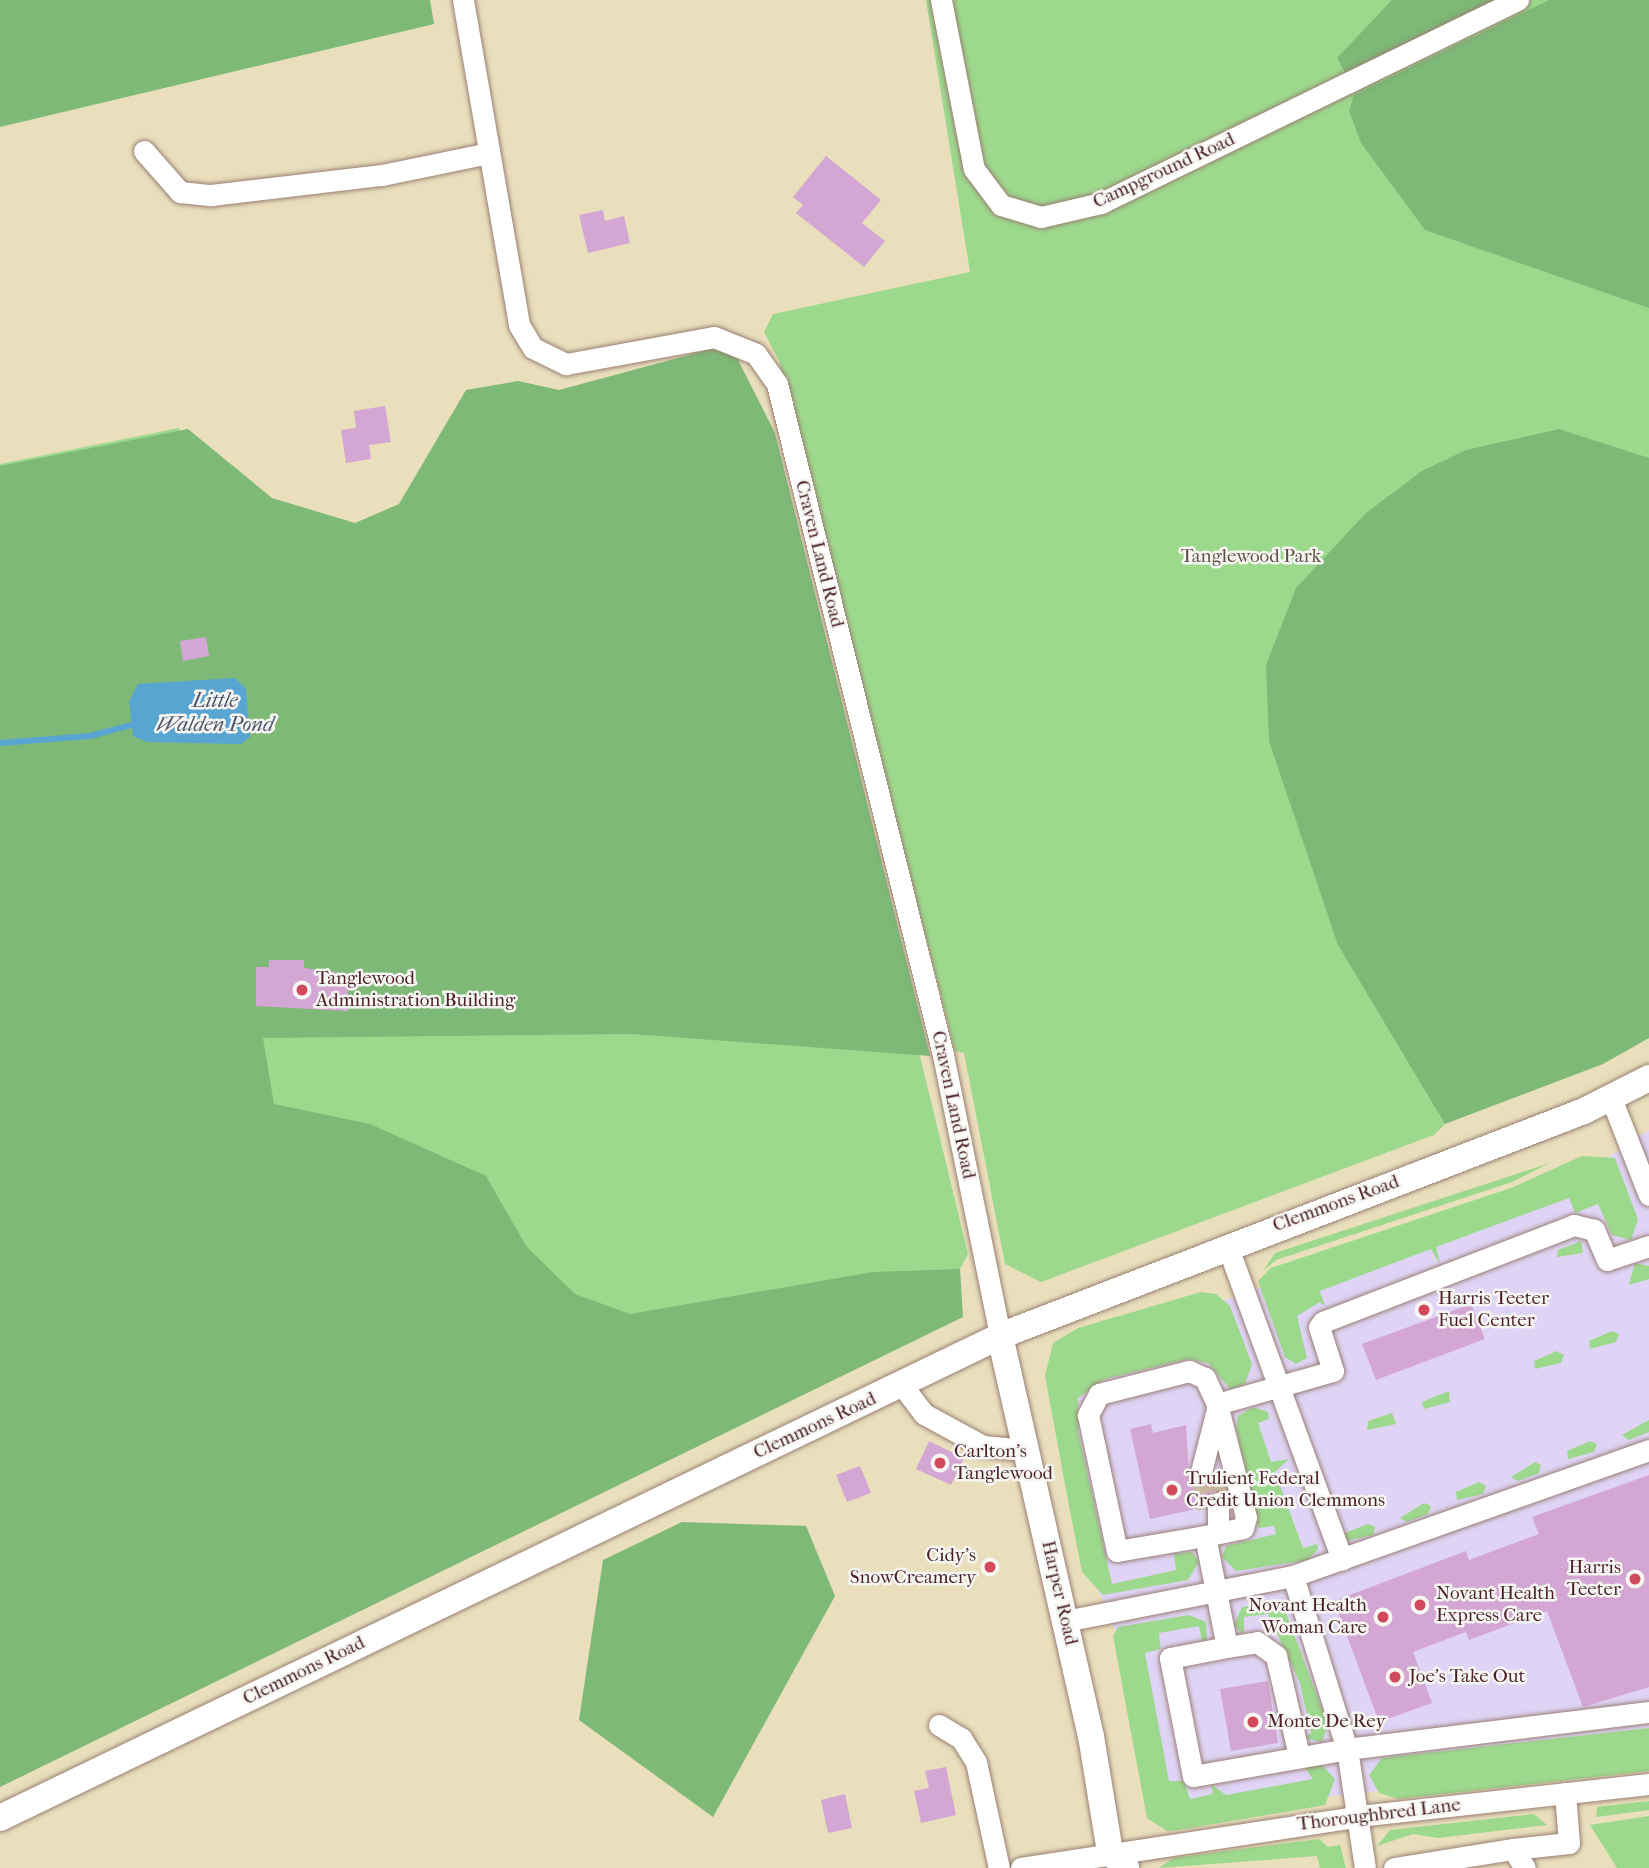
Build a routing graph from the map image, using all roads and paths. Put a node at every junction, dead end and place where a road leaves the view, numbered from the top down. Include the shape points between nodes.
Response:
1 (463, 0) edge
2 (941, 0) edge
3 (1518, 0) edge
4 (144, 151) dead end
5 (489, 153) junction
6 (1649, 1078) edge
7 (1611, 1098) junction
8 (1649, 1195) edge
9 (1227, 1245) junction
10 (1649, 1245) edge
11 (1000, 1336) junction
12 (902, 1385) junction
13 (1276, 1387) junction
14 (1217, 1404) junction
15 (1027, 1450) junction
16 (1649, 1450) edge
17 (1211, 1471) tunnel mouth
18 (1219, 1504) tunnel mouth
19 (1215, 1534) junction
20 (1342, 1560) junction
21 (1293, 1576) junction
22 (1215, 1590) junction
23 (1065, 1621) junction
24 (1227, 1647) junction
25 (1649, 1712) edge
26 (939, 1725) dead end
27 (1347, 1749) junction
28 (1299, 1756) junction
29 (1649, 1784) edge
30 (1565, 1793) junction
31 (1359, 1816) junction
32 (0, 1818) edge
33 (1513, 1849) junction
34 (1112, 1863) edge
35 (1401, 1866) edge
36 (999, 1868) edge
37 (1021, 1868) edge
38 (1365, 1868) edge
39 (1525, 1868) edge

1 - 5 street, Craven Land Road
2 - 3 street, Campground Road via 974,169 1001,205 1041,217 1101,203
4 - 5 street via 180,192 211,195 382,175
5 - 11 street, Craven Land Road via 519,325 533,348 566,364 713,337 756,354 776,384 943,1055
6 - 7 main road, Clemmons Road
7 - 8 street
7 - 9 main road, Clemmons Road
9 - 11 main road, Clemmons Road
9 - 13 street
10 - 13 street via 1607,1260 1594,1230 1574,1225 1323,1322 1319,1327 1333,1371
11 - 12 main road, Clemmons Road
11 - 15 main road, Harper Road
12 - 15 street via 925,1414 983,1446
12 - 32 main road, Clemmons Road
13 - 14 street
13 - 20 street
14 - 17 street via 1215,1433 1200,1459
14 - 19 street via 1246,1517 1243,1528
14 - 19 street via 1205,1378 1189,1371 1116,1387 1088,1407 1117,1551
15 - 23 main road, Harper Road
16 - 20 street
18 - 19 street
19 - 22 street
20 - 21 street
21 - 22 street
21 - 27 street
22 - 23 street
22 - 24 street
23 - 34 main road, Harper Road
24 - 28 street via 1257,1642 1276,1656
24 - 28 street via 1170,1658 1194,1776
25 - 27 street
26 - 36 street via 961,1738 976,1762
27 - 28 street
27 - 31 street
29 - 30 street, Thoroughbred Lane
30 - 31 street, Thoroughbred Lane
30 - 33 street via 1569,1843
31 - 34 street, Thoroughbred Lane
31 - 38 street
33 - 35 street
33 - 39 street
34 - 37 street, Thoroughbred Lane

